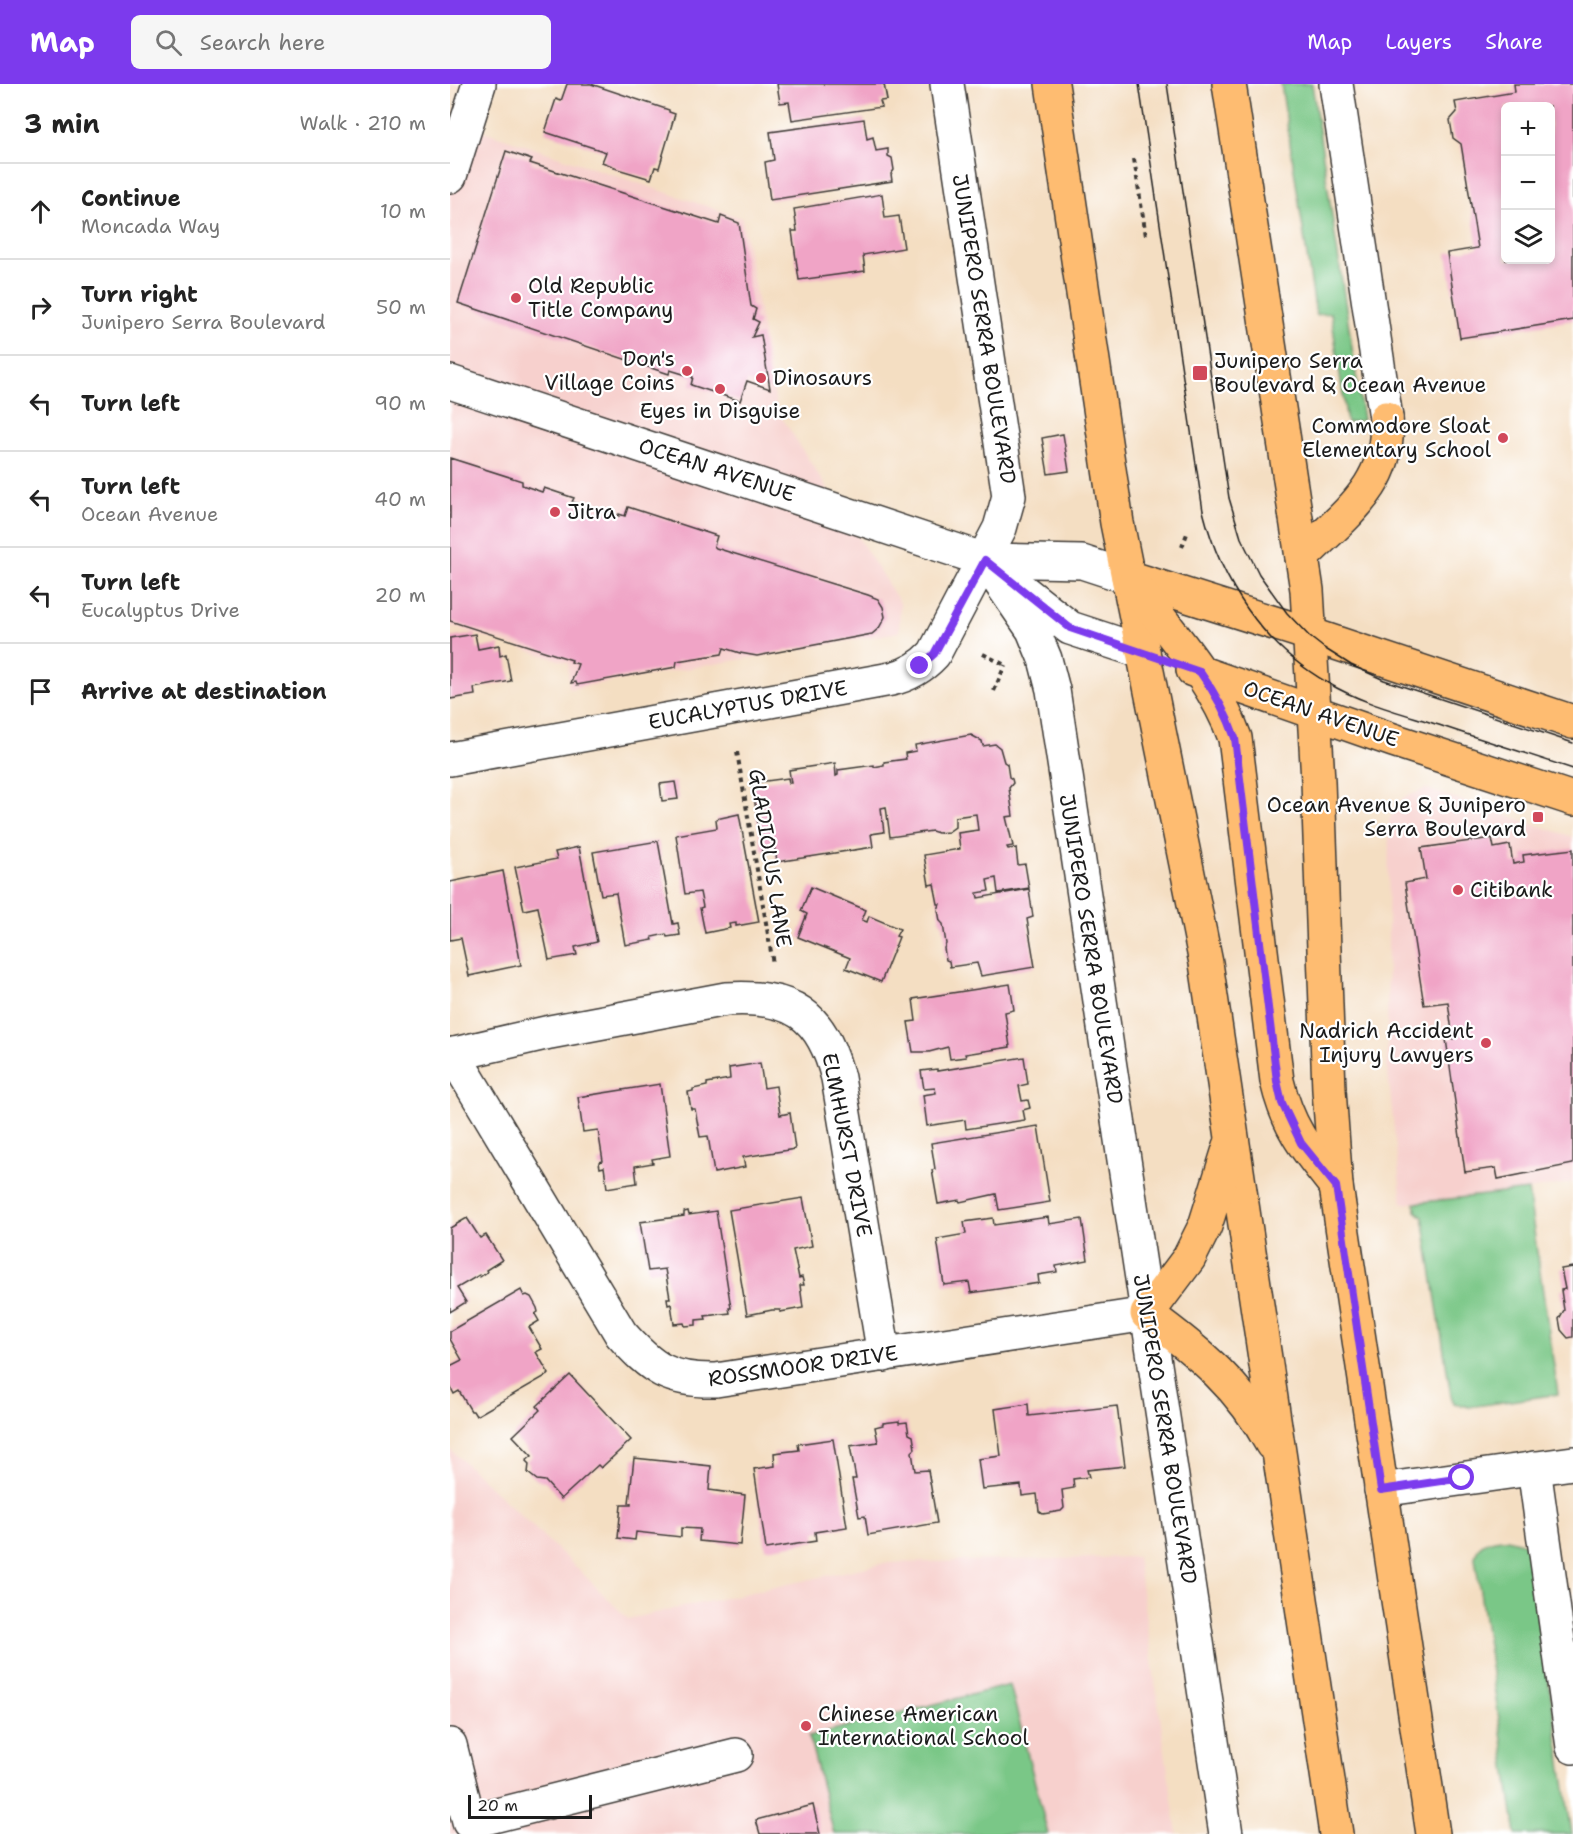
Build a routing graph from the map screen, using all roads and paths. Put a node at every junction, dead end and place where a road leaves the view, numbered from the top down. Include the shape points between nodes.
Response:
1 (479, 84) edge
2 (947, 84) edge
3 (1052, 84) edge
4 (1229, 84) edge
5 (1336, 84) edge
6 (1134, 159) dead end
7 (450, 176) edge
8 (1146, 236) dead end
9 (450, 382) edge
10 (1386, 418) joint
11 (1188, 531) dead end
12 (1182, 547) dead end
13 (1302, 557) junction
14 (985, 560) junction
15 (1128, 577) junction
16 (1310, 634) junction
17 (1143, 652) junction
18 (983, 654) dead end
19 (1005, 665) junction
20 (1011, 668) dead end
21 (1200, 672) junction
22 (994, 691) dead end
23 (1314, 713) junction
24 (1573, 722) edge
25 (737, 752) dead end
26 (450, 759) edge
27 (1573, 799) edge
28 (773, 969) dead end
29 (452, 1055) edge
30 (1232, 1139) junction
31 (1336, 1186) junction
32 (1148, 1314) junction
33 (884, 1355) junction
34 (1280, 1460) junction
35 (1573, 1463) edge
36 (1534, 1468) junction
37 (1381, 1490) junction
38 (450, 1744) edge
39 (1573, 1747) edge
40 (736, 1755) dead end
41 (1226, 1834) edge
42 (1336, 1834) edge
43 (1433, 1834) edge

1 - 7 street
2 - 14 street, JUNIPERO SERRA BOULEVARD via 1009,496
3 - 15 main road
4 - 13 main road
5 - 10 street
6 - 8 path
9 - 14 street, OCEAN AVENUE
10 - 13 main road via 1386,448 1375,478
11 - 12 path
13 - 16 main road
14 - 15 street, OCEAN AVENUE via 1082,562
14 - 17 street, OCEAN AVENUE via 1070,628
14 - 26 street, EUCALYPTUS DRIVE via 934,654 902,676
14 - 32 street, JUNIPERO SERRA BOULEVARD via 1033,630 1053,690
15 - 16 main road, OCEAN AVENUE
15 - 17 main road
15 - 21 main road
16 - 23 main road
16 - 24 main road, OCEAN AVENUE
17 - 21 main road, OCEAN AVENUE
17 - 30 main road via 1200,927
18 - 19 path
19 - 20 path
19 - 22 path
21 - 23 main road, OCEAN AVENUE
21 - 31 main road via 1220,702 1235,738 1282,1103 1301,1143
23 - 27 main road, OCEAN AVENUE
23 - 31 main road
25 - 28 path, GLADIOLUS LANE
29 - 33 street, ROSSMOOR DRIVE via 621,1334 639,1355 663,1372 691,1381 716,1380
29 - 33 street, ELMHURST DRIVE via 726,999 754,997 779,1001 802,1013 821,1031 838,1078
30 - 32 main road via 1205,1226 1189,1258
30 - 34 main road
31 - 37 main road
32 - 33 street, ROSSMOOR DRIVE
32 - 34 main road via 1222,1374 1262,1427
32 - 41 street, JUNIPERO SERRA BOULEVARD
34 - 42 main road
35 - 36 street
36 - 37 street
36 - 39 street
37 - 43 main road
38 - 40 street via 470,1822

